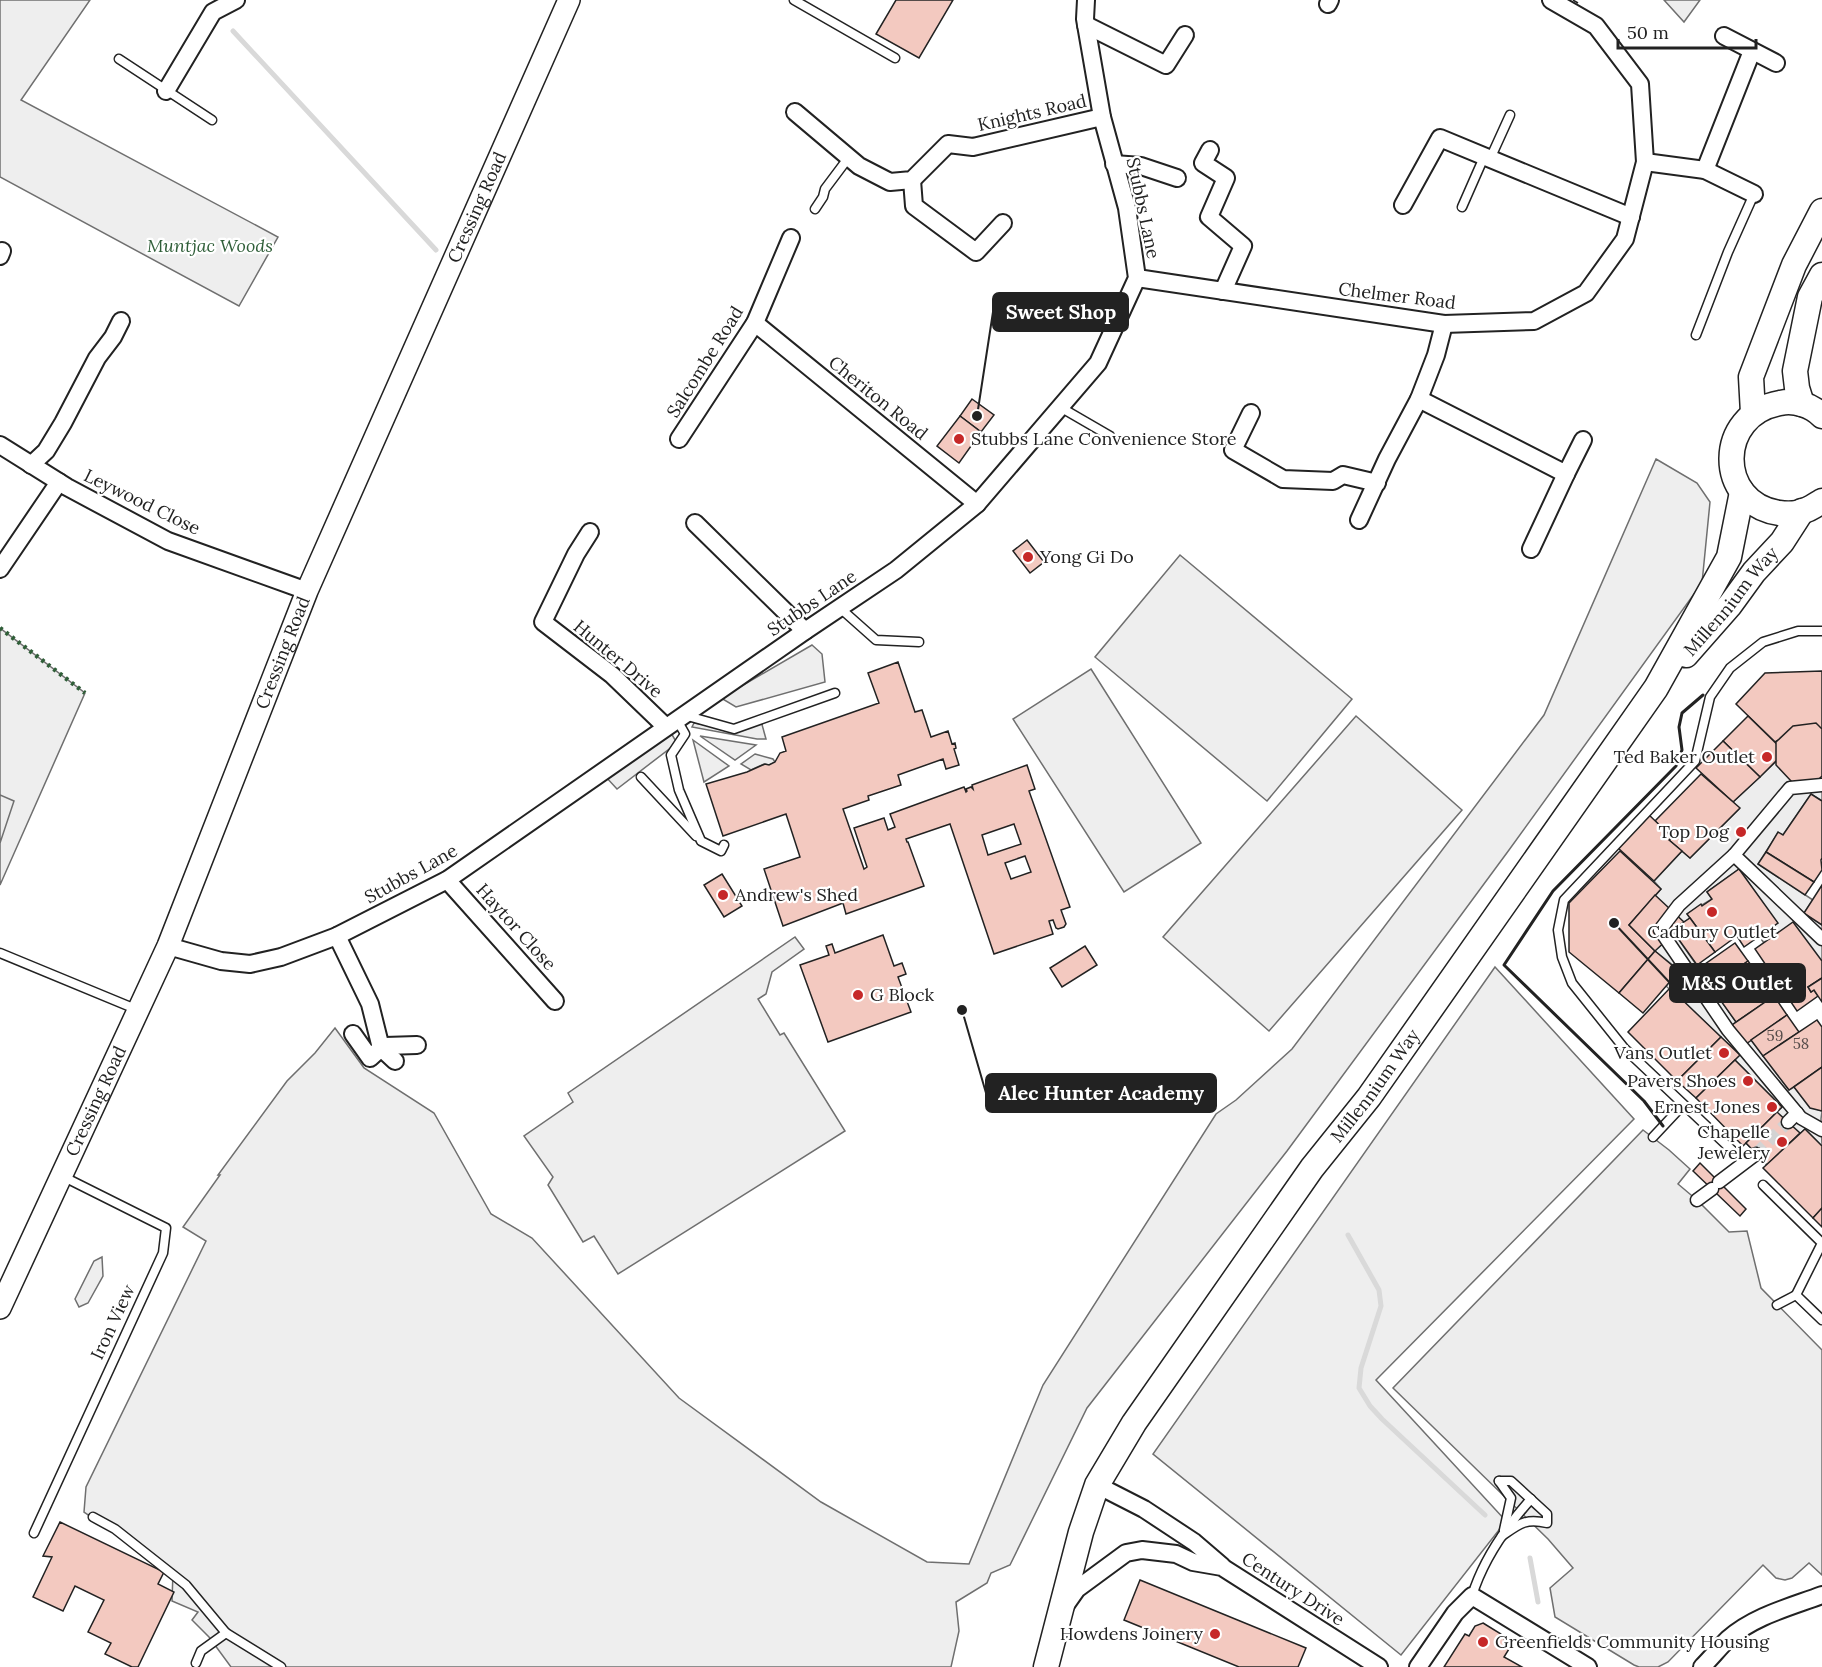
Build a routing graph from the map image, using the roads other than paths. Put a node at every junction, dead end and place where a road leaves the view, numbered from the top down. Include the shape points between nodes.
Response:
1 (236, 0) edge
2 (569, 0) edge
3 (794, 0) edge
4 (1086, 0) edge
5 (1551, 0) edge
6 (1086, 25) junction
7 (1185, 35) dead end
8 (1724, 36) dead end
9 (1752, 51) junction
10 (895, 58) dead end
11 (119, 59) dead end
12 (1776, 63) dead end
13 (166, 91) junction
14 (795, 112) dead end
15 (1510, 115) dead end
16 (1101, 117) junction
17 (212, 120) dead end
18 (1210, 150) dead end
19 (849, 157) junction
20 (1487, 158) junction
21 (1645, 162) junction
22 (1114, 164) junction
23 (1705, 170) junction
24 (1177, 178) dead end
25 (912, 180) junction
26 (1754, 194) joint
27 (1403, 205) dead end
28 (1462, 207) dead end
29 (815, 209) dead end
30 (1822, 211) edge
31 (1631, 217) junction
32 (1003, 223) dead end
33 (791, 238) dead end
34 (1822, 275) edge
35 (1137, 279) junction
36 (1223, 291) junction
37 (121, 321) dead end
38 (755, 322) junction
39 (1444, 324) junction
40 (1696, 335) dead end
41 (1419, 399) junction
42 (1060, 407) junction
43 (1812, 410) edge
44 (1753, 413) junction
45 (1251, 414) dead end
46 (1110, 436) dead end
47 (679, 439) dead end
48 (1583, 440) dead end
49 (0, 445) edge
50 (32, 465) junction
51 (1566, 474) junction
52 (59, 482) junction
53 (1377, 483) junction
54 (1742, 492) junction
55 (977, 504) junction
56 (1813, 509) edge
57 (1359, 520) dead end
58 (695, 523) dead end
59 (590, 532) dead end
60 (1531, 549) dead end
61 (0, 569) edge
62 (307, 591) junction
63 (840, 608) junction
64 (805, 631) junction
65 (1822, 631) edge
66 (919, 642) dead end
67 (1656, 688) junction
68 (835, 693) dead end
69 (676, 721) junction
70 (641, 777) dead end
71 (1822, 785) edge
72 (701, 841) junction
73 (724, 845) dead end
74 (1734, 855) junction
75 (447, 880) junction
76 (337, 936) junction
77 (1822, 939) edge
78 (168, 946) junction
79 (0, 953) edge
80 (555, 1000) dead end
81 (138, 1010) junction
82 (353, 1034) dead end
83 (417, 1045) dead end
84 (381, 1048) junction
85 (395, 1061) dead end
86 (1683, 1105) junction
87 (1822, 1130) edge
88 (1653, 1137) dead end
89 (1736, 1154) dead end
90 (1756, 1154) tunnel mouth
91 (62, 1175) junction
92 (1763, 1185) dead end
93 (1697, 1200) dead end
94 (1796, 1295) junction
95 (1777, 1305) dead end
96 (0, 1308) edge
97 (1822, 1320) edge
98 (1097, 1485) junction
99 (1531, 1499) junction
100 (93, 1518) dead end
101 (34, 1533) dead end
102 (1502, 1536) junction
103 (1222, 1567) junction
104 (1822, 1595) edge
105 (1472, 1596) junction
106 (1061, 1611) junction
107 (226, 1633) junction
108 (196, 1666) edge
109 (280, 1667) edge
110 (1046, 1667) edge
111 (1379, 1667) edge
112 (1418, 1667) edge
113 (1588, 1667) edge
114 (1702, 1667) edge

1 - 13 street via 213,12
2 - 62 street, Cressing Road
3 - 10 lane
4 - 6 street, Stubbs Lane
5 - 21 street, Chelmer Road via 1596,26 1640,84
6 - 7 street via 1166,65
6 - 16 street, Stubbs Lane
8 - 9 street
9 - 12 street
9 - 23 street
11 - 13 lane
13 - 17 lane
14 - 19 street
15 - 20 lane
16 - 22 street, Stubbs Lane
16 - 25 street, Knights Road via 972,147 948,144
18 - 36 street via 1203,163 1226,178 1209,217 1243,246
19 - 25 street via 890,182
19 - 29 lane
20 - 27 street via 1440,138
20 - 28 lane
20 - 31 street
21 - 23 street
21 - 31 street, Chelmer Road
22 - 24 street via 1141,166
22 - 35 street, Stubbs Lane via 1127,208
23 - 26 street
25 - 32 street via 914,206 976,252
26 - 40 lane
30 - 44 main road via 1794,265 1751,377
31 - 39 street, Chelmer Road via 1625,239 1586,293 1534,321
33 - 38 street, Salcombe Road
34 - 43 main road via 1810,297 1795,370 1797,388
35 - 36 street, Chelmer Road
35 - 42 street, Stubbs Lane via 1098,363
36 - 39 street, Chelmer Road
37 - 50 street via 46,451
38 - 47 street, Salcombe Road
38 - 55 street, Cheriton Road
39 - 41 street
41 - 51 street
41 - 53 street
42 - 46 lane
42 - 55 street, Stubbs Lane
43 - 44 main road via 1785,402
44 - 54 main road via 1733,442 1734,477
45 - 53 street via 1233,450 1283,479 1333,481 1343,475
48 - 51 street
49 - 50 street, Leywood Close
50 - 52 street, Leywood Close
51 - 60 street
52 - 61 street
52 - 62 street, Leywood Close via 168,541
53 - 57 street
54 - 56 main road via 1769,511 1786,514
54 - 67 main road, Millennium Way via 1729,556
55 - 63 street, Stubbs Lane via 896,570
56 - 67 main road, Millennium Way
58 - 64 street
59 - 69 street, Hunter Drive via 543,622
62 - 78 street, Cressing Road
63 - 64 street, Stubbs Lane
63 - 66 lane via 876,640
64 - 69 street, Stubbs Lane
65 - 86 lane via 1798,631 1763,642 1730,668 1710,697 1695,761 1564,900 1558,930 1562,957 1572,983 1624,1048
67 - 98 main road, Millennium Way via 1369,1097 1312,1168 1134,1423
68 - 69 lane via 734,729
69 - 72 lane via 685,734 671,755 679,790
69 - 75 street, Stubbs Lane
70 - 72 lane
71 - 74 street via 1790,788
72 - 73 lane via 721,851
74 - 77 street
74 - 87 street via 1679,905 1660,930 1792,1117
75 - 76 street, Stubbs Lane
75 - 80 street, Haytor Close
76 - 78 street, Stubbs Lane via 250,964 221,962
76 - 84 street via 370,1004
78 - 81 street, Cressing Road
79 - 81 lane
81 - 91 street, Cressing Road
82 - 84 street via 370,1058
83 - 84 street
84 - 85 street
86 - 88 lane
86 - 89 lane
90 - 93 street
91 - 96 street, Cressing Road
91 - 101 lane, Iron View via 166,1228 163,1253
92 - 94 lane via 1821,1243
94 - 95 lane
94 - 97 lane
98 - 103 street via 1144,1509 1194,1542
98 - 106 main road, Millennium Way
99 - 102 lane
99 - 102 lane via 1547,1514 1547,1523 1527,1521
99 - 102 lane via 1511,1481 1500,1481 1511,1498
100 - 107 lane via 116,1529 186,1585
102 - 105 lane
103 - 106 street, Century Drive via 1193,1562 1176,1554 1142,1550 1126,1553 1077,1589
103 - 111 street, Century Drive
104 - 114 street via 1746,1626
105 - 112 street via 1455,1612
105 - 113 street
106 - 110 main road, Millennium Way
107 - 108 lane via 201,1651
107 - 109 lane

